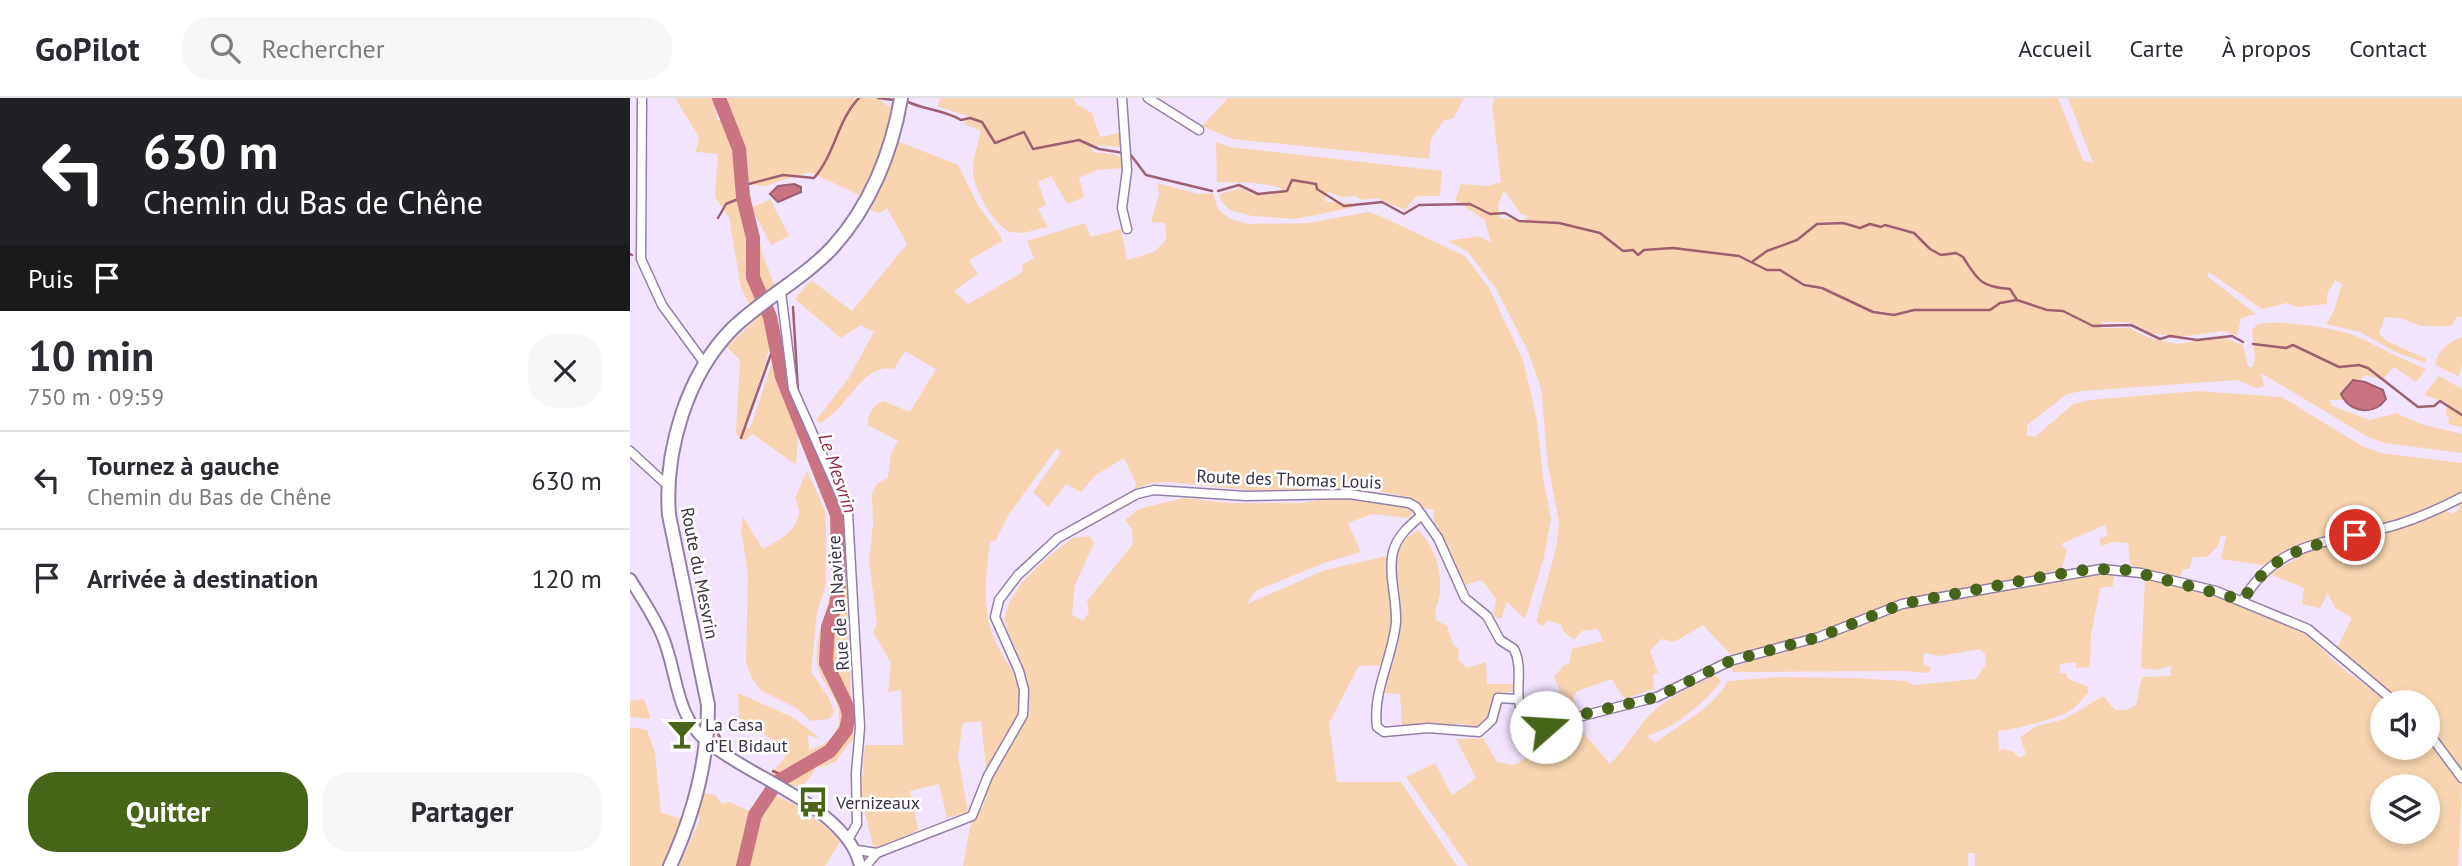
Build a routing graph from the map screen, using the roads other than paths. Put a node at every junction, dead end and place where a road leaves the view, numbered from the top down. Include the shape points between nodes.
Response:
1 (642, 98) edge
2 (901, 98) edge
3 (1122, 98) edge
4 (1148, 98) edge
5 (1199, 130) dead end
6 (1128, 229) dead end
7 (777, 295) junction
8 (705, 364) junction
9 (630, 451) edge
10 (667, 485) junction
11 (2462, 497) edge
12 (1422, 515) junction
13 (630, 579) edge
14 (2243, 600) junction
15 (2380, 690) edge
16 (1516, 699) junction
17 (707, 742) junction
18 (2440, 748) edge
19 (2462, 778) edge
20 (849, 838) junction
21 (857, 850) junction
22 (877, 853) junction
23 (670, 866) edge
24 (863, 866) edge

1 - 8 street via 641,259 662,305
2 - 7 main road, Route du Mesvrin via 893,137 863,206 833,246
3 - 6 street via 1127,153 1122,208
4 - 5 street
7 - 8 main road, Route du Mesvrin via 734,327
7 - 20 street, Rue de la Navière via 793,389 848,513 860,727 857,824
8 - 10 main road, Route du Mesvrin via 675,440
9 - 10 street
10 - 17 main road, Route du Mesvrin via 669,515 708,705
11 - 14 street via 2401,523 2283,557 2260,574
12 - 16 street via 1438,538 1465,598 1487,616 1500,640 1514,649 1521,673
12 - 16 street via 1403,533 1393,552 1396,620 1378,696 1377,727 1384,732 1479,733 1492,720 1498,698
12 - 22 street, Route des Thomas Louis via 1409,503 1366,495 1246,496 1154,490 1137,494 1058,538 999,600 995,617 1019,671 1023,715 988,776 977,807 966,819
13 - 17 street via 661,632 682,712
14 - 15 street via 2316,634
14 - 16 street via 2141,573 2091,569 1902,604 1819,637 1730,661 1657,697 1546,727 1526,719
17 - 20 street
17 - 23 main road, Route du Mesvrin via 689,822
18 - 19 street
20 - 21 street
21 - 22 street, Route des Thomas Louis
21 - 24 street
22 - 24 street

